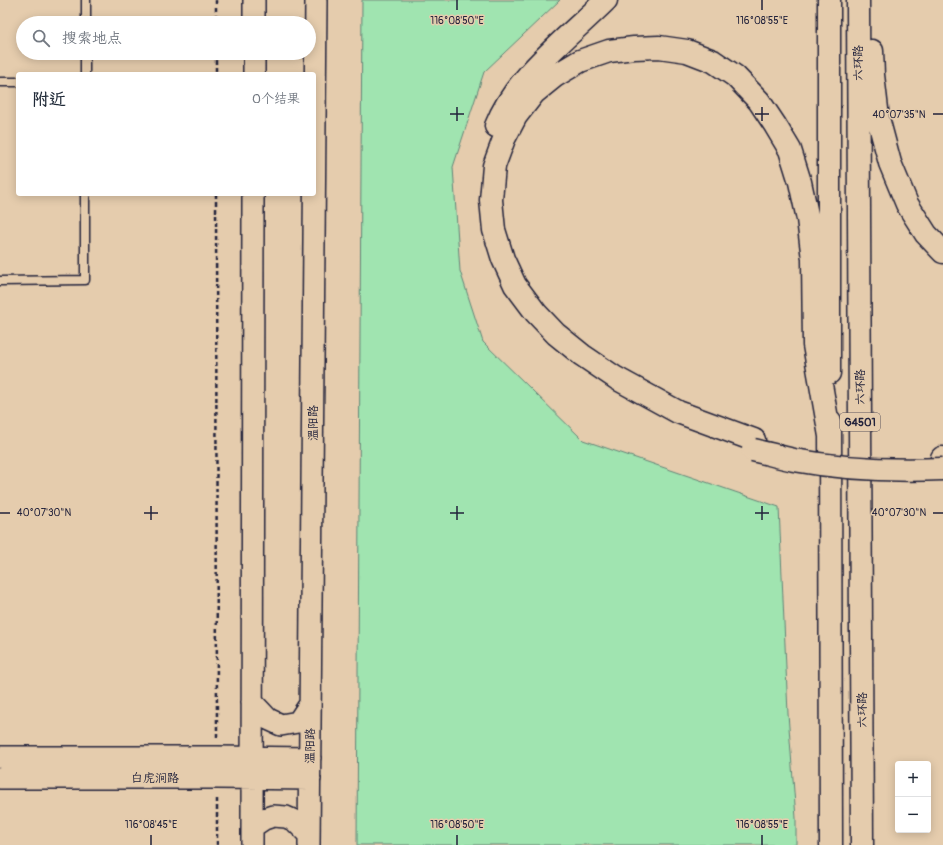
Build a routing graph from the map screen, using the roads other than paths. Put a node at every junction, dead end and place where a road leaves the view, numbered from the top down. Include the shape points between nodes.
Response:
1 (86, 0) edge
2 (254, 0) edge
3 (316, 0) edge
4 (606, 0) edge
5 (829, 0) edge
6 (858, 0) edge
7 (871, 0) edge
8 (86, 16) edge
9 (254, 16) edge
10 (316, 16) edge
11 (85, 60) edge
12 (254, 60) edge
13 (315, 60) edge
14 (85, 72) edge
15 (254, 72) edge
16 (315, 72) edge
17 (0, 82) edge
18 (16, 82) edge
19 (85, 196) edge
20 (253, 196) edge
21 (314, 196) edge
22 (943, 252) edge
23 (0, 281) edge
24 (830, 436) junction
25 (753, 445) junction
26 (943, 461) edge
27 (252, 702) junction
28 (310, 704) junction
29 (0, 757) edge
30 (252, 758) junction
31 (310, 758) junction
32 (0, 778) edge
33 (252, 779) junction
34 (310, 779) junction
35 (252, 836) edge
36 (309, 840) edge
37 (831, 845) edge
38 (862, 845) edge

1 - 8 lane
2 - 9 main road
3 - 10 main road, 温阳路
4 - 25 highway via 555,46 535,68 510,99 498,122 486,154 481,191 482,221 487,250 499,277 520,309 540,334 574,363 638,405 710,438
5 - 24 highway, G4501
6 - 38 highway, 六环路 / G4501
7 - 22 highway via 873,75 878,118 890,163 907,204 926,234
11 - 14 lane
12 - 15 main road
13 - 16 main road, 温阳路
17 - 18 lane
19 - 23 lane via 85,280
20 - 27 main road
21 - 28 main road, 温阳路
24 - 25 highway via 814,345 813,259 808,219 790,150 759,101 735,76 713,61 687,51 659,47 634,48 609,51 580,61 554,76 534,93 516,116 504,139 494,166 491,200 494,230 503,259 515,285 536,313 556,334 582,355 616,378 678,412
24 - 37 highway, G4501
25 - 26 highway via 843,457
27 - 28 main road via 268,719 281,725 298,722
27 - 30 main road
28 - 31 main road, 温阳路
29 - 30 main road, 白虎涧路
30 - 31 main road, 白虎涧路
30 - 33 main road
31 - 34 main road, 温阳路
32 - 33 main road, 白虎涧路
33 - 34 main road, 白虎涧路
33 - 35 main road
34 - 36 main road, 温阳路
35 - 36 main road via 264,819 273,816 295,821

